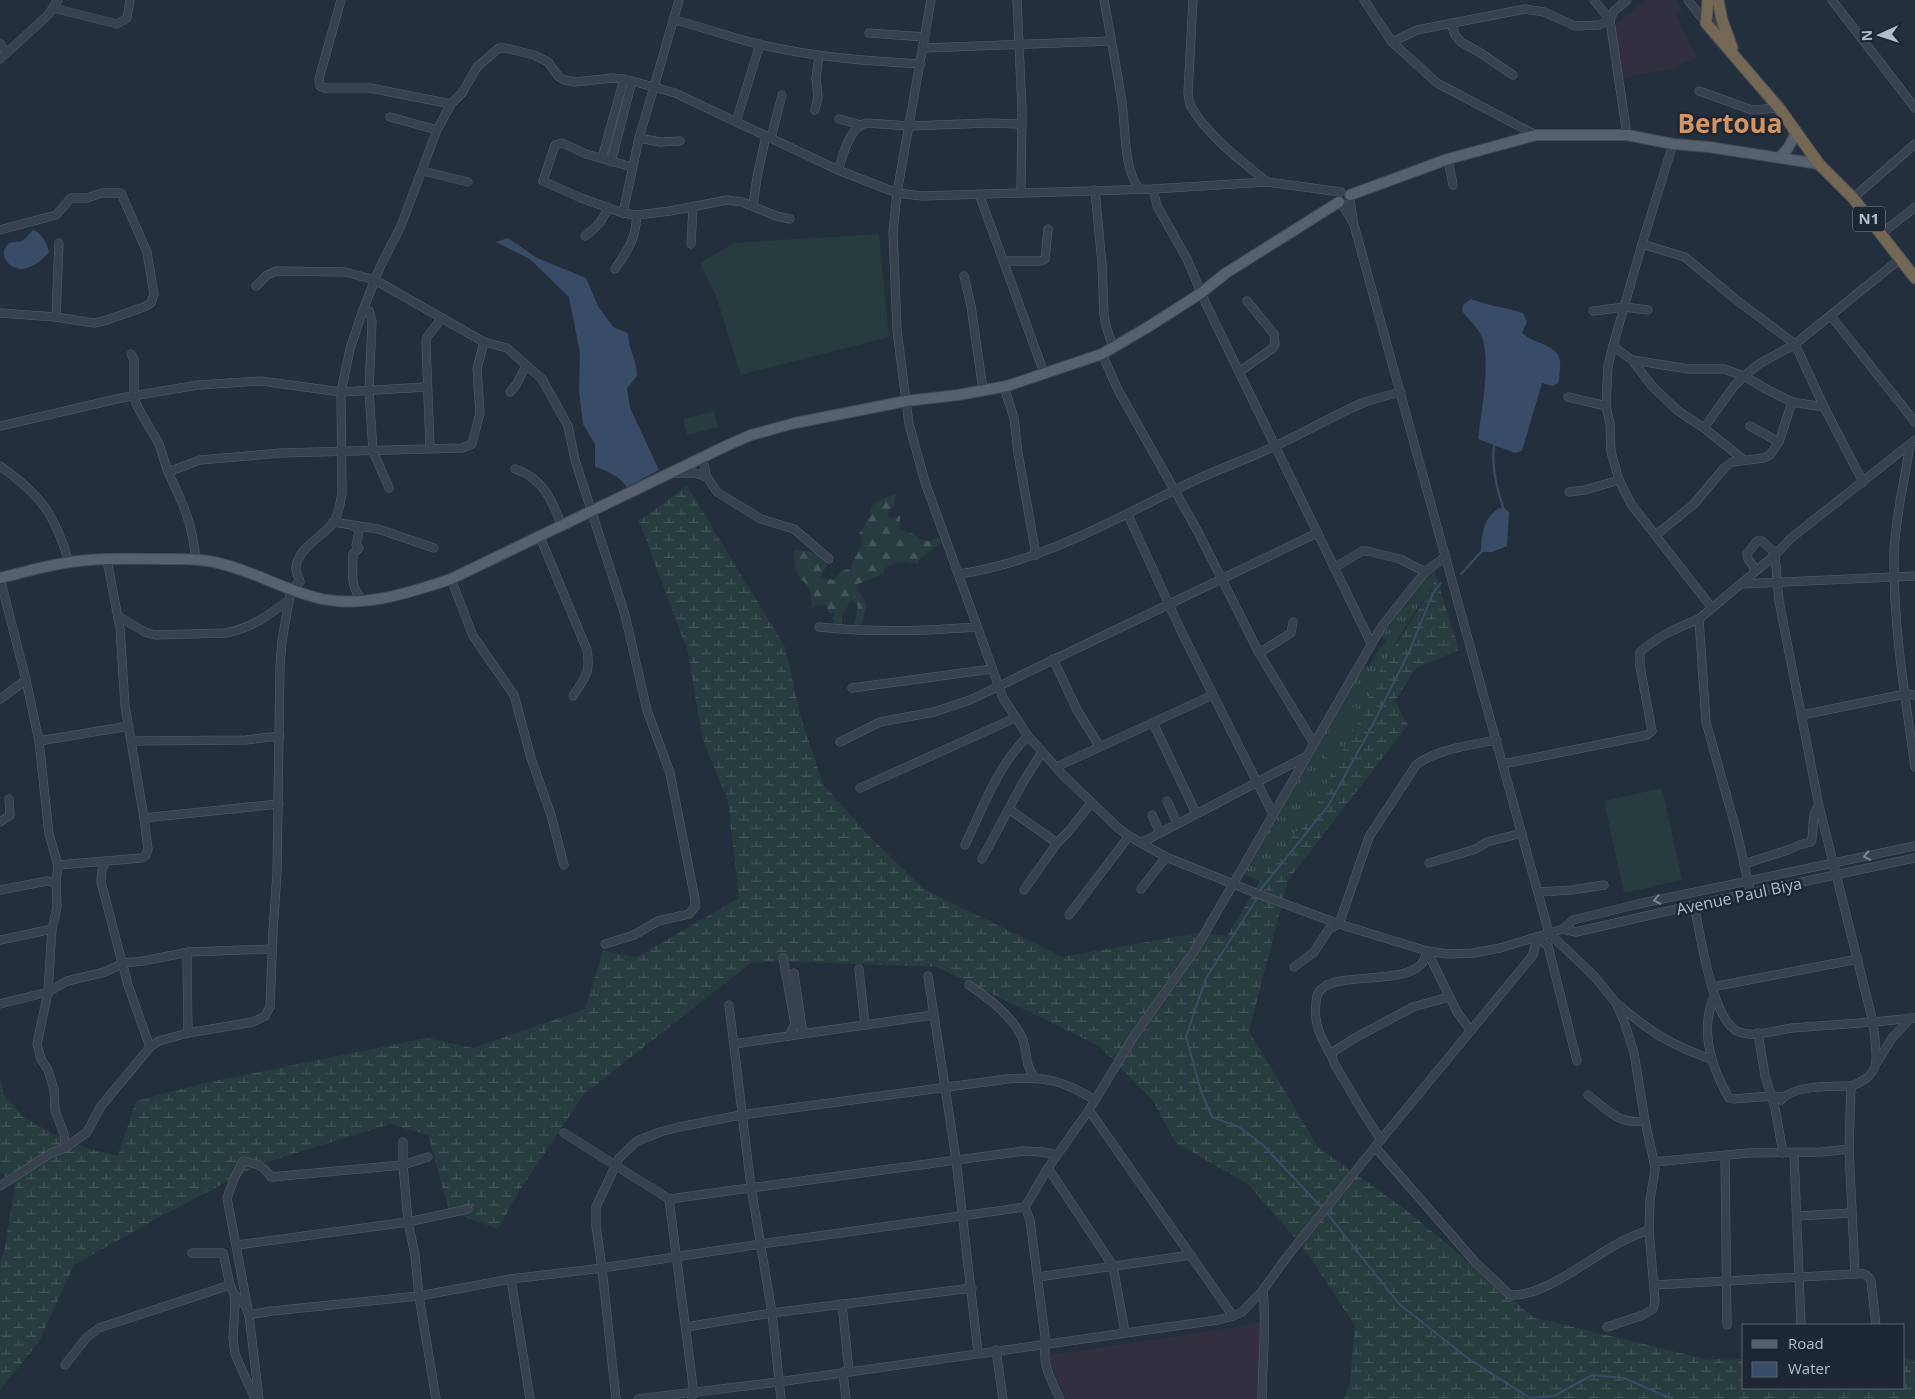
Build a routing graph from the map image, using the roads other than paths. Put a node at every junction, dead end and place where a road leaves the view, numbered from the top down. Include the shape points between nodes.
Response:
1 (58, 0) edge
2 (130, 0) edge
3 (341, 0) edge
4 (679, 0) edge
5 (931, 0) edge
6 (1016, 0) edge
7 (1104, 0) edge
8 (1193, 0) edge
9 (1364, 0) edge
10 (1594, 0) edge
11 (1627, 0) edge
12 (1689, 0) edge
13 (1708, 0) edge
14 (1718, 0) edge
15 (1832, 0) edge
16 (53, 8) junction
17 (674, 20) junction
18 (1610, 20) junction
19 (1722, 20) junction
20 (1450, 23) junction
21 (1706, 23) junction
22 (869, 33) dead end
23 (925, 37) junction
24 (1111, 41) junction
25 (1392, 42) junction
26 (0, 43) edge
27 (760, 44) junction
28 (1018, 44) junction
29 (924, 48) junction
30 (6, 53) junction
31 (819, 56) junction
32 (1737, 59) junction
33 (0, 60) edge
34 (921, 64) junction
35 (1513, 76) dead end
36 (628, 80) junction
37 (654, 87) junction
38 (1699, 91) dead end
39 (782, 95) dead end
40 (451, 104) junction
41 (1779, 108) junction
42 (1915, 108) edge
43 (816, 110) dead end
44 (390, 117) dead end
45 (839, 119) dead end
46 (736, 122) junction
47 (1022, 124) junction
48 (861, 125) junction
49 (910, 126) junction
50 (437, 130) junction
51 (1793, 130) junction
52 (1627, 135) junction
53 (1536, 136) junction
54 (769, 137) junction
55 (639, 138) junction
56 (680, 141) dead end
57 (1673, 144) junction
58 (1915, 144) edge
59 (1780, 157) junction
60 (602, 158) junction
61 (1448, 159) junction
62 (611, 162) junction
63 (1819, 164) junction
64 (632, 167) junction
65 (838, 170) junction
66 (422, 171) junction
67 (468, 182) dead end
68 (1267, 182) junction
69 (1453, 185) dead end
70 (1139, 189) junction
71 (1153, 189) junction
72 (1318, 189) junction
73 (1095, 190) junction
74 (1021, 192) junction
75 (896, 193) junction
76 (979, 194) junction
77 (1347, 196) junction
78 (1853, 198) junction
79 (1339, 202) junction
80 (753, 206) junction
81 (608, 207) junction
82 (692, 207) junction
83 (1915, 207) edge
84 (623, 213) junction
85 (637, 215) junction
86 (790, 219) dead end
87 (1354, 224) junction
88 (1048, 229) dead end
89 (0, 230) edge
90 (1880, 234) junction
91 (584, 236) dead end
92 (59, 243) dead end
93 (691, 244) dead end
94 (1642, 244) junction
95 (1900, 260) junction
96 (1004, 261) junction
97 (615, 269) dead end
98 (964, 276) dead end
99 (1915, 278) edge
100 (375, 280) junction
101 (256, 286) dead end
102 (1201, 293) junction
103 (1248, 302) dead end
104 (1625, 307) junction
105 (363, 310) junction
106 (1648, 310) dead end
107 (1593, 311) dead end
108 (0, 313) edge
109 (1831, 316) junction
110 (56, 317) junction
111 (442, 318) junction
112 (484, 342) junction
113 (1795, 344) junction
114 (1613, 346) junction
115 (1113, 347) junction
116 (131, 354) dead end
117 (1102, 354) junction
118 (1632, 360) junction
119 (526, 366) junction
120 (1239, 372) junction
121 (1044, 373) junction
122 (1744, 376) junction
123 (427, 387) junction
124 (1004, 387) junction
125 (369, 390) junction
126 (983, 390) junction
127 (341, 392) junction
128 (510, 392) dead end
129 (1401, 392) junction
130 (134, 396) junction
131 (1568, 397) dead end
132 (906, 401) junction
133 (1792, 402) junction
134 (1606, 406) junction
135 (1824, 407) junction
136 (1915, 422) edge
137 (0, 426) edge
138 (1750, 426) dead end
139 (1704, 428) junction
140 (1780, 442) junction
141 (1912, 442) edge
142 (1275, 446) junction
143 (430, 447) junction
144 (373, 451) junction
145 (342, 452) junction
146 (702, 457) junction
147 (1744, 460) junction
148 (0, 466) edge
149 (515, 469) dead end
150 (168, 472) junction
151 (671, 473) junction
152 (708, 477) junction
153 (1619, 480) junction
154 (1863, 482) junction
155 (389, 488) dead end
156 (1174, 490) junction
157 (1569, 492) dead end
158 (593, 512) junction
159 (1128, 515) junction
160 (333, 522) junction
161 (348, 525) junction
162 (562, 526) junction
163 (1317, 533) junction
164 (1656, 536) junction
165 (540, 537) junction
166 (434, 548) dead end
167 (1036, 554) junction
168 (1446, 556) junction
169 (1775, 556) junction
170 (829, 559) dead end
171 (107, 560) junction
172 (196, 560) junction
173 (69, 562) junction
174 (1334, 568) junction
175 (1756, 570) junction
176 (1425, 572) junction
177 (959, 574) junction
178 (1894, 576) junction
179 (1915, 576) edge
180 (0, 578) edge
181 (451, 579) junction
182 (1222, 580) junction
183 (1777, 583) junction
184 (1741, 584) junction
185 (290, 589) junction
186 (289, 600) junction
187 (364, 600) junction
188 (1169, 605) junction
189 (1712, 608) junction
190 (118, 616) junction
191 (1699, 619) junction
192 (1294, 622) dead end
193 (820, 627) dead end
194 (977, 627) junction
195 (1371, 643) junction
196 (1259, 653) junction
197 (1053, 659) junction
198 (992, 669) junction
199 (26, 680) junction
200 (998, 686) junction
201 (852, 688) dead end
202 (1905, 694) junction
203 (1213, 695) junction
204 (1915, 695) edge
205 (573, 696) dead end
206 (0, 699) edge
207 (1802, 715) junction
208 (1016, 718) junction
209 (1153, 722) junction
210 (129, 726) junction
211 (280, 736) junction
212 (1028, 736) junction
213 (1497, 740) junction
214 (39, 741) junction
215 (132, 741) junction
216 (840, 742) dead end
217 (1313, 742) junction
218 (1100, 747) junction
219 (1042, 752) junction
220 (1308, 755) junction
221 (1503, 764) junction
222 (1056, 767) junction
223 (1915, 767) edge
224 (1256, 782) junction
225 (860, 788) dead end
226 (9, 799) dead end
227 (1167, 801) dead end
228 (1091, 803) junction
229 (279, 804) junction
230 (1819, 806) junction
231 (1009, 809) junction
232 (1196, 813) junction
233 (1273, 814) junction
234 (1152, 815) dead end
235 (144, 818) junction
236 (0, 822) edge
237 (1178, 823) junction
238 (1160, 833) junction
239 (1522, 833) junction
240 (1129, 836) junction
241 (1057, 843) junction
242 (1141, 843) junction
243 (965, 844) dead end
244 (1915, 846) edge
245 (1166, 857) junction
246 (1915, 858) edge
247 (982, 859) dead end
248 (106, 861) junction
249 (1833, 862) junction
250 (1429, 863) dead end
251 (1744, 864) junction
252 (58, 865) junction
253 (564, 865) dead end
254 (1836, 875) junction
255 (1748, 881) junction
256 (56, 882) junction
257 (1234, 884) junction
258 (1604, 884) dead end
259 (1141, 889) dead end
260 (0, 890) edge
261 (1024, 890) dead end
262 (1538, 892) junction
263 (1751, 894) junction
264 (1694, 905) junction
265 (1069, 915) dead end
266 (1339, 924) junction
267 (52, 929) junction
268 (1563, 929) junction
269 (1549, 933) junction
270 (1537, 937) junction
271 (0, 940) edge
272 (606, 944) dead end
273 (272, 949) junction
274 (1427, 951) junction
275 (189, 952) junction
276 (783, 958) dead end
277 (1858, 959) junction
278 (123, 963) junction
279 (1294, 968) dead end
280 (858, 969) dead end
281 (794, 973) dead end
282 (928, 976) dead end
283 (969, 985) dead end
284 (1712, 987) junction
285 (48, 992) junction
286 (1449, 997) junction
287 (1714, 997) junction
288 (1616, 1003) junction
289 (0, 1004) edge
290 (729, 1005) dead end
291 (933, 1016) junction
292 (1913, 1018) edge
293 (1873, 1022) junction
294 (865, 1025) junction
295 (1471, 1031) junction
296 (188, 1033) junction
297 (1758, 1033) junction
298 (803, 1034) junction
299 (789, 1036) junction
300 (734, 1044) junction
301 (150, 1047) junction
302 (1332, 1057) junction
303 (1712, 1059) junction
304 (1577, 1061) dead end
305 (1876, 1066) junction
306 (1034, 1077) junction
307 (1851, 1086) junction
308 (945, 1087) junction
309 (1588, 1095) dead end
310 (1771, 1096) junction
311 (1784, 1097) junction
312 (1094, 1100) junction
313 (1775, 1108) junction
314 (1089, 1110) junction
315 (741, 1115) junction
316 (1644, 1121) junction
317 (564, 1133) dead end
318 (1381, 1140) junction
319 (403, 1142) dead end
320 (1375, 1147) junction
321 (64, 1148) junction
322 (1848, 1149) junction
323 (1783, 1153) junction
324 (1794, 1153) junction
325 (1057, 1155) junction
326 (1724, 1156) junction
327 (428, 1157) dead end
328 (956, 1160) junction
329 (1654, 1162) junction
330 (403, 1165) junction
331 (616, 1165) junction
332 (1048, 1168) junction
333 (0, 1186) edge
334 (750, 1188) junction
335 (669, 1199) junction
336 (1025, 1207) junction
337 (468, 1209) dead end
338 (1851, 1213) junction
339 (1797, 1216) junction
340 (962, 1217) junction
341 (408, 1222) junction
342 (1649, 1230) junction
343 (761, 1244) junction
344 (237, 1245) junction
345 (192, 1254) dead end
346 (1191, 1255) junction
347 (677, 1258) junction
348 (1113, 1266) junction
349 (602, 1268) junction
350 (1855, 1274) junction
351 (1038, 1277) junction
352 (1800, 1277) junction
353 (510, 1279) junction
354 (1727, 1281) junction
355 (230, 1285) junction
356 (1654, 1285) junction
357 (972, 1288) junction
358 (1264, 1290) junction
359 (234, 1294) junction
360 (419, 1296) junction
361 (842, 1304) junction
362 (772, 1313) junction
363 (249, 1315) junction
364 (1233, 1316) junction
365 (1801, 1324) edge
366 (1876, 1324) edge
367 (1728, 1325) dead end
368 (686, 1327) junction
369 (1607, 1327) dead end
370 (1125, 1332) junction
371 (1046, 1344) junction
372 (996, 1350) junction
373 (978, 1353) junction
374 (65, 1364) dead end
375 (846, 1372) junction
376 (778, 1382) junction
377 (691, 1396) edge
378 (256, 1399) edge
379 (259, 1399) edge
380 (436, 1399) edge
381 (530, 1399) edge
382 (616, 1399) edge
383 (638, 1399) edge
384 (781, 1399) edge
385 (846, 1399) edge
386 (1003, 1399) edge
387 (1060, 1399) edge
388 (1262, 1399) edge

1 - 16 street
2 - 16 street via 127,18 118,24
3 - 40 street via 319,79 320,86 370,88
4 - 17 street
5 - 23 street
6 - 28 street
7 - 24 street
8 - 68 street via 1188,93 1191,107 1238,159
9 - 25 street
10 - 18 street
11 - 18 street via 1614,10
12 - 21 street
13 - 21 highway
14 - 19 highway, N1
15 - 42 street
16 - 30 street
17 - 27 street
17 - 37 street
18 - 20 street via 1599,25 1575,26 1544,12 1525,9
18 - 52 street
19 - 21 street
19 - 32 highway, N1
20 - 25 street via 1417,30
20 - 35 street via 1461,42
21 - 32 highway, N1
22 - 23 street
23 - 29 street
24 - 28 street
24 - 70 street via 1128,157 1133,180
25 - 53 street via 1437,84
26 - 30 street
27 - 31 street
27 - 46 street
28 - 29 street
28 - 47 street
29 - 34 street
30 - 33 street
31 - 34 street
31 - 43 street
32 - 41 highway, N1
34 - 49 street
36 - 37 street
36 - 40 street via 565,80 548,62 534,55 499,48 477,67 462,93
36 - 60 street
36 - 62 street
37 - 46 street via 675,93
37 - 55 street
38 - 41 street via 1752,110
39 - 54 street
40 - 50 street
41 - 51 highway, N1
44 - 50 street
45 - 48 street
46 - 54 street
47 - 49 street
47 - 74 street
48 - 49 street
48 - 65 street via 853,132
49 - 75 street
50 - 66 street
51 - 59 main road via 1796,133 1793,141
51 - 63 highway, N1
52 - 53 main road
52 - 57 main road
53 - 61 main road
54 - 65 street
54 - 80 street via 757,177
55 - 56 street
55 - 64 street
57 - 59 main road
57 - 94 street
58 - 78 street
59 - 63 main road
60 - 62 street
60 - 81 street via 555,145 543,181
61 - 69 street
61 - 77 main road
62 - 64 street
63 - 78 highway, N1
64 - 84 street
65 - 75 street
66 - 67 street
66 - 100 street via 402,226
68 - 71 street
68 - 72 street
70 - 71 street
70 - 73 street
71 - 102 street via 1157,206 1187,259
72 - 77 street
72 - 79 street
73 - 74 street
73 - 115 street via 1104,315
74 - 76 street
75 - 76 street via 922,196
75 - 132 street via 893,256 897,330
76 - 96 street
77 - 79 street via 1346,204
77 - 79 street via 1338,195
77 - 87 street
78 - 90 highway, N1
79 - 87 street
79 - 102 main road via 1226,273
80 - 82 street via 727,200
80 - 86 street
81 - 84 street
81 - 91 street via 596,229
82 - 85 street
82 - 93 street
83 - 90 street
84 - 85 street
85 - 97 street via 632,244
87 - 129 street
88 - 96 street via 1044,259
89 - 110 street via 56,215 71,198 121,193 148,252 154,294 151,303 104,321
90 - 95 highway, N1
92 - 110 street
94 - 104 street
94 - 113 street via 1686,256 1734,298
95 - 99 highway, N1
95 - 109 street
96 - 121 street
98 - 126 street via 973,314
100 - 101 street via 345,272 277,271 268,274
100 - 105 street
100 - 111 street
102 - 115 main road
102 - 120 street
103 - 120 street via 1274,334 1275,344
104 - 106 street
104 - 107 street
104 - 114 street
105 - 125 street via 369,311 372,321
105 - 127 street
108 - 110 street
109 - 113 street
109 - 136 street
111 - 112 street
111 - 123 street via 427,338
112 - 119 street via 507,348
112 - 143 street via 477,370 480,413 472,444 462,448
113 - 122 street
113 - 135 street
114 - 118 street
114 - 134 street via 1608,366
115 - 117 main road
116 - 130 street via 134,359
117 - 121 main road
117 - 156 street via 1118,390
118 - 122 street via 1689,370 1724,369
118 - 139 street via 1652,386 1678,411
119 - 128 street
119 - 158 street via 542,379 568,426 575,460
120 - 142 street
121 - 124 main road
122 - 133 street
122 - 139 street
123 - 125 street
123 - 143 street
124 - 126 main road
124 - 167 street via 1014,418
125 - 127 street
125 - 144 street
126 - 132 main road
127 - 130 street via 261,381 198,385
127 - 145 street
129 - 142 street via 1366,402
129 - 168 street
130 - 137 street
130 - 150 street via 140,413 159,444
131 - 134 street
132 - 146 main road via 786,425 751,435
132 - 177 street via 925,482
133 - 135 street
133 - 140 street
134 - 153 street via 1611,452
135 - 154 street
138 - 140 street
139 - 147 street
140 - 147 street via 1770,455
141 - 154 street
141 - 178 street via 1899,508
142 - 156 street
142 - 163 street
143 - 144 street
144 - 145 street
144 - 155 street
145 - 150 street via 200,460
145 - 160 street via 342,493
146 - 151 main road
146 - 152 street
147 - 164 street via 1732,462 1724,468 1694,504
148 - 173 street via 26,485 45,506 62,539
149 - 162 street via 528,473 538,482 553,502
150 - 172 street via 188,515
151 - 152 street via 695,473
151 - 158 main road
152 - 170 street via 716,492 761,519 794,529
153 - 157 street
153 - 164 street
154 - 169 street via 1790,539
156 - 159 street
156 - 182 street
158 - 162 main road
158 - 272 street via 630,632 647,710 670,773 695,899 695,907 689,914 658,921 634,935
159 - 167 street
159 - 188 street
160 - 161 street
160 - 185 street via 307,545 296,568 300,582
161 - 166 street via 378,529
161 - 187 street via 356,526 359,532 356,545 359,548 353,554 353,585
162 - 165 main road
163 - 174 street
163 - 182 street
164 - 189 street
165 - 181 main road
165 - 205 street via 590,664
167 - 177 street via 998,567
168 - 176 street
168 - 213 street
169 - 175 street
169 - 175 street via 1762,541 1758,541 1747,554
169 - 183 street
171 - 172 main road
171 - 173 main road
171 - 190 street
172 - 185 main road via 241,569
173 - 180 main road
174 - 176 street via 1367,550 1400,559
174 - 195 street
175 - 184 street
176 - 195 street
177 - 194 street
178 - 179 street
178 - 183 street
178 - 202 street
180 - 199 street
181 - 187 main road via 408,593
181 - 253 street via 472,636 514,695
182 - 188 street
182 - 196 street
183 - 184 street
183 - 207 street
184 - 189 street
185 - 186 street
185 - 187 main road via 316,598
186 - 190 street via 252,625 225,633 155,635
186 - 211 street via 280,666
188 - 197 street
188 - 203 street
189 - 191 street
190 - 210 street
191 - 221 street via 1652,641 1640,652 1652,731 1647,735
191 - 251 street via 1706,722
192 - 196 street via 1291,633
193 - 194 street via 888,630
194 - 198 street
195 - 217 street
196 - 217 street
197 - 200 street
197 - 218 street via 1077,710
198 - 200 street
198 - 201 street
199 - 206 street
199 - 214 street
200 - 208 street
200 - 216 street via 957,705 880,722
202 - 204 street
202 - 207 street
202 - 223 street
203 - 209 street
203 - 224 street
207 - 230 street
208 - 212 street
208 - 225 street
209 - 218 street
209 - 232 street
210 - 214 street
210 - 215 street
211 - 215 street via 246,740
211 - 229 street
212 - 219 street
212 - 243 street via 1010,755
213 - 221 street
213 - 266 street via 1436,755 1416,765 1368,837
214 - 252 street via 49,834
215 - 235 street
217 - 220 street
218 - 222 street
219 - 222 street
219 - 231 street
220 - 224 street
220 - 233 street
221 - 239 street
222 - 228 street
224 - 232 street
224 - 233 street
226 - 236 street via 10,815
227 - 237 street
228 - 240 street
228 - 241 street
229 - 235 street
229 - 273 street
230 - 249 street
230 - 251 street via 1814,816 1811,842
231 - 241 street
231 - 247 street
232 - 237 street
233 - 257 street
234 - 238 street
235 - 248 street via 146,855
237 - 238 street
238 - 242 street
239 - 250 street
239 - 262 street
240 - 242 street
240 - 265 street
241 - 261 street
242 - 245 street
244 -> 249 street
245 - 257 street
245 - 259 street
246 - 254 street, Avenue Paul Biya
248 - 252 street
248 - 278 street via 101,882
249 - 254 street
249 - 255 street
251 - 255 street
252 - 256 street
254 - 263 street, Avenue Paul Biya
254 - 277 street
255 - 263 street
255 -> 268 street via 1573,920
256 - 260 street
256 - 267 street via 57,906
257 - 266 street
257 - 312 street via 1195,950 1134,1036
258 - 262 street
262 - 269 street
263 - 264 street, Avenue Paul Biya
264 - 268 street, Avenue Paul Biya via 1576,932
264 - 284 street
266 - 274 street
266 - 279 street via 1328,929 1314,952
267 - 271 street
267 - 285 street
268 - 269 street
269 - 270 street
269 - 288 street via 1595,977
270 - 274 street via 1473,953
270 - 295 street via 1533,955
270 - 304 street via 1548,946
273 - 275 street
273 - 296 street via 270,1007 265,1016 253,1022
274 - 286 street
274 - 302 street via 1423,962 1414,970 1324,986 1316,996 1314,1013 1320,1037
275 - 278 street
275 - 296 street
276 - 299 street via 794,1024
277 - 284 street
277 - 293 street
278 - 285 street via 105,972 68,981
278 - 301 street
280 - 294 street
281 - 298 street
282 - 291 street
283 - 306 street via 990,999 1008,1018 1022,1040 1027,1066
284 - 287 street
285 - 289 street
285 - 321 street via 37,1044 54,1089 55,1110 64,1134
286 - 295 street
286 - 302 street via 1413,1007 1353,1039 1333,1052
287 - 297 street via 1729,1025 1738,1032
287 - 303 street via 1708,1010 1707,1034
288 - 303 street via 1649,1030
288 - 316 street via 1634,1053
290 - 300 street
291 - 294 street
291 - 308 street
292 - 293 street
292 - 305 street via 1892,1038
293 - 297 street
293 - 305 street
294 - 298 street
295 - 318 street
296 - 301 street via 159,1041
297 - 310 street
298 - 299 street
299 - 300 street
300 - 315 street
301 - 321 street via 101,1106 88,1132
302 - 318 street
303 - 310 street via 1729,1098
305 - 307 street via 1862,1081
306 - 308 street
306 - 312 street via 1058,1081
307 - 311 street via 1812,1088
307 - 322 street
308 - 315 street
308 - 328 street
309 - 316 street via 1619,1119 1631,1123
310 - 311 street
310 - 313 street
311 - 313 street
312 - 314 street
313 - 323 street
314 - 325 street
314 - 346 street
315 - 331 street via 660,1132 638,1141 619,1158
315 - 334 street
316 - 329 street
317 - 331 street
318 - 320 street
319 - 330 street
320 - 342 street via 1475,1262 1510,1295 1528,1294 1617,1244
320 - 358 street
321 - 333 street
322 - 324 street
322 - 338 street
323 - 324 street
323 - 326 street
324 - 339 street
325 - 328 street via 1023,1150
325 - 332 street
326 - 329 street
326 - 354 street
327 - 330 street
328 - 334 street
328 - 340 street
329 - 342 street
330 - 341 street
330 - 344 street via 271,1177 266,1169 243,1161 227,1198
331 - 335 street
331 - 349 street via 596,1207
332 - 336 street
332 - 348 street
334 - 335 street
334 - 343 street
335 - 347 street
336 - 340 street
336 - 351 street via 1030,1220
337 - 341 street
338 - 339 street
338 - 350 street
339 - 352 street
340 - 343 street
340 - 357 street
341 - 344 street
341 - 360 street via 416,1255
342 - 356 street
343 - 347 street
343 - 362 street
344 - 363 street
345 - 355 street via 223,1253
346 - 348 street
346 - 364 street
347 - 349 street
347 - 368 street
348 - 351 street
348 - 370 street
349 - 353 street
349 - 382 street
350 - 352 street
350 - 366 street via 1868,1275 1871,1280
351 - 371 street
352 - 354 street
352 - 365 street
353 - 360 street
353 - 381 street
354 - 356 street
354 - 367 street
355 - 359 street
355 - 374 street via 99,1328 86,1338
356 - 369 street via 1653,1309
357 - 361 street
357 - 373 street
358 - 364 street via 1242,1312
358 - 388 street
359 - 363 street via 245,1305
359 - 378 street via 232,1338 235,1354
360 - 363 street
360 - 380 street
361 - 362 street
361 - 375 street
362 - 368 street
362 - 376 street
363 - 379 street
364 - 370 street
368 - 377 street
370 - 371 street
371 - 372 street
371 - 387 street via 1046,1365
372 - 373 street
372 - 386 street
373 - 375 street
375 - 376 street
375 - 385 street
376 - 377 street
376 - 384 street
377 - 383 street

